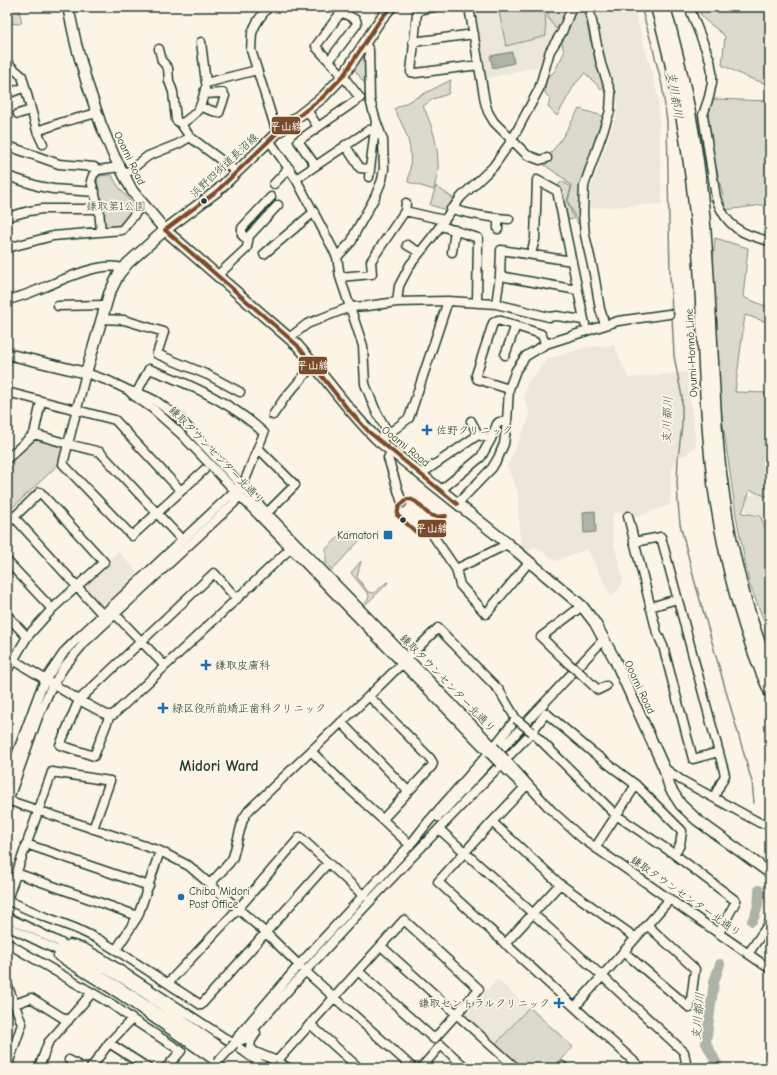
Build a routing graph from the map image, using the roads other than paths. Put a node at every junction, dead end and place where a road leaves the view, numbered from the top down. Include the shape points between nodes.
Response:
1 (68, 7) edge
2 (268, 7) edge
3 (391, 7) edge
4 (434, 7) edge
5 (469, 7) edge
6 (572, 7) edge
7 (590, 7) edge
8 (656, 7) edge
9 (665, 7) edge
10 (688, 7) edge
11 (474, 34) junction
12 (200, 42) dead end
13 (413, 42) junction
14 (365, 44) junction
15 (160, 49) dead end
16 (329, 61) junction
17 (7, 63) edge
18 (479, 65) junction
19 (257, 70) junction
20 (343, 76) junction
21 (25, 87) junction
22 (7, 92) edge
23 (201, 107) junction
24 (31, 110) junction
25 (307, 110) junction
26 (97, 113) junction
27 (18, 114) dead end
28 (376, 121) junction
29 (181, 124) junction
30 (318, 127) junction
31 (369, 130) dead end
32 (37, 131) junction
33 (273, 136) junction
34 (190, 137) junction
35 (512, 140) junction
36 (7, 144) edge
37 (43, 144) dead end
38 (345, 145) junction
39 (547, 158) dead end
40 (315, 165) junction
41 (289, 168) junction
42 (98, 170) junction
43 (122, 171) junction
44 (237, 172) junction
45 (7, 176) edge
46 (296, 179) junction
47 (274, 184) dead end
48 (95, 192) junction
49 (272, 197) dead end
50 (143, 204) junction
51 (278, 205) dead end
52 (99, 209) junction
53 (451, 210) junction
54 (314, 212) junction
55 (7, 217) edge
56 (498, 218) junction
57 (510, 219) dead end
58 (442, 223) junction
59 (498, 229) dead end
60 (165, 230) junction
61 (455, 230) junction
62 (101, 232) junction
63 (248, 241) junction
64 (770, 241) edge
65 (407, 245) dead end
66 (7, 248) edge
67 (419, 252) junction
68 (452, 252) dead end
69 (264, 254) dead end
70 (531, 254) junction
71 (337, 257) junction
72 (572, 261) junction
73 (124, 268) junction
74 (218, 275) junction
75 (500, 276) junction
76 (340, 277) junction
77 (577, 290) junction
78 (7, 300) edge
79 (448, 301) junction
80 (397, 302) junction
81 (476, 302) junction
82 (496, 304) junction
83 (105, 305) junction
84 (58, 306) dead end
85 (350, 307) junction
86 (669, 314) dead end
87 (101, 319) junction
88 (583, 320) junction
89 (605, 325) junction
90 (516, 326) junction
91 (586, 331) junction
92 (289, 338) junction
93 (546, 344) junction
94 (7, 354) edge
95 (505, 355) dead end
96 (314, 364) junction
97 (86, 373) junction
98 (509, 390) junction
99 (133, 392) junction
100 (240, 392) dead end
101 (8, 393) edge
102 (41, 402) junction
103 (7, 404) edge
104 (76, 411) junction
105 (273, 415) dead end
106 (471, 421) dead end
107 (507, 422) junction
108 (388, 433) junction
109 (34, 434) junction
110 (478, 434) junction
111 (491, 439) junction
112 (379, 441) junction
113 (68, 444) junction
114 (258, 448) junction
115 (392, 451) junction
116 (7, 458) edge
117 (481, 458) junction
118 (492, 468) junction
119 (204, 470) dead end
120 (421, 474) junction
121 (242, 486) junction
122 (441, 490) junction
123 (181, 491) junction
124 (237, 493) junction
125 (402, 503) dead end
126 (457, 504) junction
127 (157, 513) junction
128 (267, 513) junction
129 (628, 516) dead end
130 (14, 517) junction
131 (7, 524) edge
132 (432, 529) dead end
133 (182, 540) junction
134 (634, 542) junction
135 (508, 544) junction
136 (293, 545) junction
137 (7, 561) edge
138 (529, 562) junction
139 (456, 569) junction
140 (77, 585) junction
141 (237, 599) junction
142 (677, 599) junction
143 (582, 606) junction
144 (650, 607) junction
145 (52, 609) junction
146 (102, 614) junction
147 (115, 614) junction
148 (7, 615) edge
149 (26, 636) junction
150 (604, 638) junction
151 (141, 641) junction
152 (10, 658) edge
153 (405, 661) junction
154 (165, 666) junction
155 (770, 669) edge
156 (7, 671) edge
157 (49, 681) junction
158 (606, 686) dead end
159 (770, 693) edge
160 (369, 696) junction
161 (79, 700) junction
162 (110, 716) junction
163 (516, 719) junction
164 (341, 722) junction
165 (532, 732) junction
166 (491, 750) junction
167 (311, 751) junction
168 (719, 752) junction
169 (503, 762) junction
170 (16, 767) junction
171 (664, 768) junction
172 (7, 780) edge
173 (636, 785) junction
174 (525, 787) junction
175 (408, 791) junction
176 (714, 797) junction
177 (456, 799) junction
178 (8, 801) edge
179 (38, 810) junction
180 (616, 815) junction
181 (383, 819) junction
182 (770, 821) edge
183 (492, 822) junction
184 (93, 829) junction
185 (439, 829) junction
186 (421, 832) junction
187 (583, 839) junction
188 (26, 844) junction
189 (410, 845) junction
190 (595, 848) junction
191 (160, 851) junction
192 (465, 852) junction
193 (674, 854) junction
194 (412, 856) junction
195 (328, 863) junction
196 (16, 873) junction
197 (770, 874) edge
198 (210, 884) junction
199 (560, 884) junction
200 (149, 886) junction
201 (364, 896) junction
202 (670, 899) junction
203 (238, 909) junction
204 (533, 914) junction
205 (138, 916) junction
206 (7, 917) edge
207 (770, 922) edge
208 (647, 925) junction
209 (7, 926) edge
210 (266, 933) junction
211 (719, 933) junction
212 (32, 938) junction
213 (636, 938) junction
214 (59, 942) junction
215 (505, 944) junction
216 (381, 946) junction
217 (7, 948) edge
218 (116, 950) junction
219 (624, 952) junction
220 (748, 954) junction
221 (302, 968) junction
222 (770, 969) edge
223 (358, 971) junction
224 (602, 976) junction
225 (168, 983) junction
226 (7, 984) edge
227 (92, 993) junction
228 (334, 997) junction
229 (14, 1004) junction
230 (574, 1007) junction
231 (457, 1015) junction
232 (132, 1019) junction
233 (68, 1021) junction
234 (310, 1024) junction
235 (254, 1029) junction
236 (109, 1043) junction
237 (234, 1044) junction
238 (69, 1060) dead end
239 (277, 1061) junction
240 (215, 1065) edge
241 (7, 1067) edge
242 (39, 1068) edge
243 (83, 1068) edge
244 (91, 1068) edge
245 (148, 1068) edge
246 (166, 1068) edge
247 (225, 1068) edge
248 (239, 1068) edge
249 (252, 1068) edge
250 (266, 1068) edge
251 (288, 1068) edge
252 (359, 1068) edge
253 (413, 1068) edge
254 (421, 1068) edge
255 (466, 1068) edge
256 (516, 1068) edge
257 (560, 1068) edge
258 (564, 1068) edge
259 (641, 1068) edge
260 (687, 1068) edge

1 - 26 main road, Ooami Road via 76,44
2 - 19 street via 252,33 251,50
3 - 14 main road, 浜野四街道長沼線
4 - 13 street via 422,9 417,13
5 - 11 street
6 - 35 street via 562,32 550,51 539,89
7 - 89 street via 601,64 611,93 610,111 583,195 585,235
8 - 159 main road, Oyumi-Honnō Line via 674,76 687,148 695,214 710,447 720,530 738,605
9 - 155 main road, Oyumi-Honnō Line via 694,133 704,213 722,486 734,553 748,609
10 - 64 street via 710,60 712,72 712,83 703,115 716,198 726,219 734,228 752,237
11 - 13 street
11 - 18 street
12 - 19 street via 206,83
13 - 18 street via 410,68 413,73
14 - 20 main road, 浜野四街道長沼線
14 - 28 street via 369,50 370,100
15 - 29 street via 162,62 168,68 176,120
16 - 16 street via 357,24 356,20 344,13 339,15 316,46
16 - 20 street
17 - 21 street via 22,76
18 - 35 street via 488,112
19 - 33 street
20 - 25 main road, 浜野四街道長沼線
20 - 30 street via 360,98
21 - 22 street
21 - 24 street
23 - 23 street via 205,91 223,93 225,96 219,113
23 - 29 street via 190,119
24 - 27 street
24 - 32 street
25 - 30 street
25 - 33 main road, 浜野四街道長沼線
26 - 32 street
26 - 43 main road, Ooami Road
28 - 38 street via 369,173 360,168
28 - 71 street via 383,140 382,180 352,241
29 - 34 street
30 - 40 street via 298,141
31 - 38 street
32 - 37 street
33 - 41 street
33 - 44 main road, 浜野四街道長沼線
34 - 43 street
34 - 44 street
35 - 39 street via 527,155 540,160
35 - 53 street via 493,167
36 - 42 street via 59,164 94,167
38 - 40 street
40 - 46 street
41 - 46 street
41 - 47 street
42 - 43 street
42 - 48 street via 91,181
43 - 50 main road, Ooami Road
44 - 60 main road, 浜野四街道長沼線 via 217,191
45 - 48 street via 53,189
46 - 54 street
48 - 52 street
49 - 63 street via 242,228 242,235
50 - 60 main road, Ooami Road
50 - 62 street via 122,230
51 - 63 street via 249,236
52 - 55 street via 42,209
52 - 62 street
53 - 56 street
53 - 58 street
54 - 69 street
54 - 71 street
56 - 57 street
56 - 59 street
58 - 61 street
58 - 67 street
58 - 76 street via 405,207 371,261 372,274
60 - 73 main road, 浜野四街道長沼線 via 134,256
60 - 74 main road, Ooami Road
61 - 68 street
61 - 81 street via 478,238
62 - 66 street via 53,236
63 - 74 street via 248,247
65 - 67 street
67 - 80 street via 402,278
70 - 72 street
70 - 72 street via 535,239 537,180 558,191
70 - 75 street via 501,250
71 - 76 street
72 - 77 street
73 - 78 street via 117,266 89,271
73 - 83 main road, 浜野四街道長沼線
74 - 92 main road, Ooami Road
75 - 77 street
75 - 82 street
76 - 85 street
77 - 88 street
79 - 80 street
79 - 81 street
79 - 108 street via 409,418
80 - 85 street
81 - 82 street
82 - 88 street via 549,317
83 - 84 street
83 - 87 main road, 浜野四街道長沼線
85 - 92 street via 307,324
85 - 108 street via 363,346 365,384
86 - 89 street
87 - 97 main road, 浜野四街道長沼線
87 - 100 street via 124,320 164,332 157,354 208,375
88 - 91 street
89 - 91 street
90 - 93 street via 541,334
90 - 95 street
90 - 98 street via 498,320 493,323 476,375 477,379
91 - 93 street
92 - 96 main road, Ooami Road
93 - 98 street via 532,351 521,362
94 - 97 main road, 鎌取タウンセンター北通り
96 - 105 street
96 - 112 main road, Ooami Road via 353,414
97 - 99 street, 鎌取タウンセンター北通り
97 - 104 street
98 - 107 street
99 - 114 street via 149,369 178,380 226,405 263,431
99 - 121 street, 鎌取タウンセンター北通り via 156,401 180,419
99 - 124 street, 鎌取タウンセンター北通り via 134,396 167,420
101 - 102 street
101 - 103 street
102 - 104 street
102 - 109 street
104 - 113 street
104 - 123 street via 115,420
106 - 110 street
107 - 111 street via 497,424
107 - 118 street via 504,444
108 - 112 street
109 - 113 street
109 - 116 street
110 - 111 street
110 - 120 street
111 - 117 street
112 - 115 main road, Ooami Road
113 - 127 street via 100,452
113 - 127 street via 63,464 132,536
114 - 121 street
114 - 128 street via 295,485
115 - 120 main road, Ooami Road
115 - 125 street via 388,458
117 - 118 street
117 - 122 street
118 - 126 street
119 - 123 street
120 - 122 main road, Ooami Road
121 - 124 street
121 - 128 street, 鎌取タウンセンター北通り
122 - 126 main road, Ooami Road
123 - 127 street
124 - 133 street
124 - 136 street, 鎌取タウンセンター北通り
124 - 147 street via 234,503
126 - 135 main road, Ooami Road
127 - 133 street
128 - 136 street, 鎌取タウンセンター北通り
129 - 134 street
130 - 131 street
130 - 140 street
130 - 140 street via 40,492 104,562
132 - 139 street via 434,537
133 - 146 street
134 - 142 street via 661,537
134 - 144 street
135 - 138 main road, Ooami Road
135 - 139 street
136 - 141 street
136 - 153 street, 鎌取タウンセンター北通り
137 - 145 street
138 - 139 street via 486,614 460,585
138 - 143 main road, Ooami Road
140 - 145 street
140 - 146 street
141 - 151 street via 214,573
141 - 154 street
142 - 144 street
142 - 168 street
143 - 150 main road, Ooami Road
143 - 158 street, bridge via 541,638 598,690
144 - 168 street via 693,759
145 - 149 street
146 - 157 street via 65,651
147 - 151 street
147 - 157 street
148 - 149 street
149 - 152 street
150 - 171 main road, Ooami Road
150 - 177 street
151 - 154 street
151 - 161 street
152 - 156 street
152 - 157 street
153 - 160 street
153 - 163 street via 438,628 499,690
153 - 166 street, 鎌取タウンセンター北通り
154 - 162 street
157 - 161 street
157 - 170 street
160 - 164 street
160 - 175 street via 432,760 432,766
161 - 162 street
161 - 162 street via 60,745 94,756
163 - 165 street, bridge
163 - 166 street
164 - 167 street
164 - 175 street
165 - 169 street
165 - 173 street via 546,713
165 - 180 street
166 - 169 street, 鎌取タウンセンター北通り, bridge
166 - 186 street
167 - 181 street
167 - 198 street via 245,814 233,857
168 - 176 street via 725,775
169 - 174 street
169 - 185 street
169 - 187 street, 鎌取タウンセンター北通り
170 - 172 street
170 - 178 street
171 - 176 street
171 - 197 main road, Ooami Road via 670,788 687,812
173 - 180 street
173 - 193 street via 682,831 680,845
174 - 183 street
174 - 187 street via 560,824
175 - 181 street
176 - 182 street via 760,823
177 - 186 street
177 - 194 street
178 - 179 street
179 - 184 street
179 - 184 street via 52,772 110,781
179 - 188 street
180 - 190 street
180 - 193 street
181 - 189 street
183 - 192 street
183 - 199 street
184 - 191 street
185 - 192 street
185 - 194 street
186 - 189 street
187 - 190 street, 鎌取タウンセンター北通り
188 - 196 street
188 - 200 street
189 - 201 street
190 - 202 street, 鎌取タウンセンター北通り
191 - 198 street via 189,866
191 - 200 street
192 - 204 street
192 - 215 street via 438,882
193 - 211 street via 736,901
194 - 221 street
195 - 201 street
195 - 203 street via 300,837
195 - 210 street
196 - 205 street
196 - 218 street via 8,897 11,902 77,929
198 - 203 street
199 - 204 street
199 - 213 street
200 - 205 street
201 - 221 street
202 - 208 street
202 - 211 street, 鎌取タウンセンター北通り
203 - 210 street
203 - 225 street
204 - 215 street
204 - 224 street
205 - 218 street
206 - 214 street
207 - 220 street
208 - 213 street
208 - 219 street via 694,969 690,1008
209 - 212 street
210 - 221 street
210 - 225 street via 201,1005
211 - 220 street, 鎌取タウンセンター北通り
212 - 240 street via 40,946 119,994
212 - 248 street via 123,989
213 - 219 street
214 - 237 street via 74,944 105,960
214 - 249 street via 128,982
215 - 230 street
216 - 223 street
216 - 231 street
216 - 231 street via 404,920 479,989
217 - 227 street via 9,944
218 - 225 street
219 - 224 street
220 - 222 street, 鎌取タウンセンター北通り
221 - 228 street
221 - 235 street
221 - 237 street via 239,1035
223 - 228 street
223 - 231 street via 434,1039
224 - 230 street
224 - 260 street via 684,1052
226 - 229 street
227 - 232 street
227 - 233 street
228 - 234 street
228 - 253 street
229 - 233 street via 31,998
229 - 241 street via 22,1024
230 - 259 street
231 - 256 street
232 - 236 street
232 - 246 street via 181,1051
233 - 242 street via 48,1043
234 - 239 street
234 - 252 street
235 - 237 street via 246,1038
235 - 239 street via 256,1034 250,1047 255,1052
236 - 244 street
236 - 245 street
237 - 240 street, bridge
237 - 250 street
238 - 243 street
239 - 251 street
240 - 247 street
254 - 255 street via 441,1045
257 - 258 street

